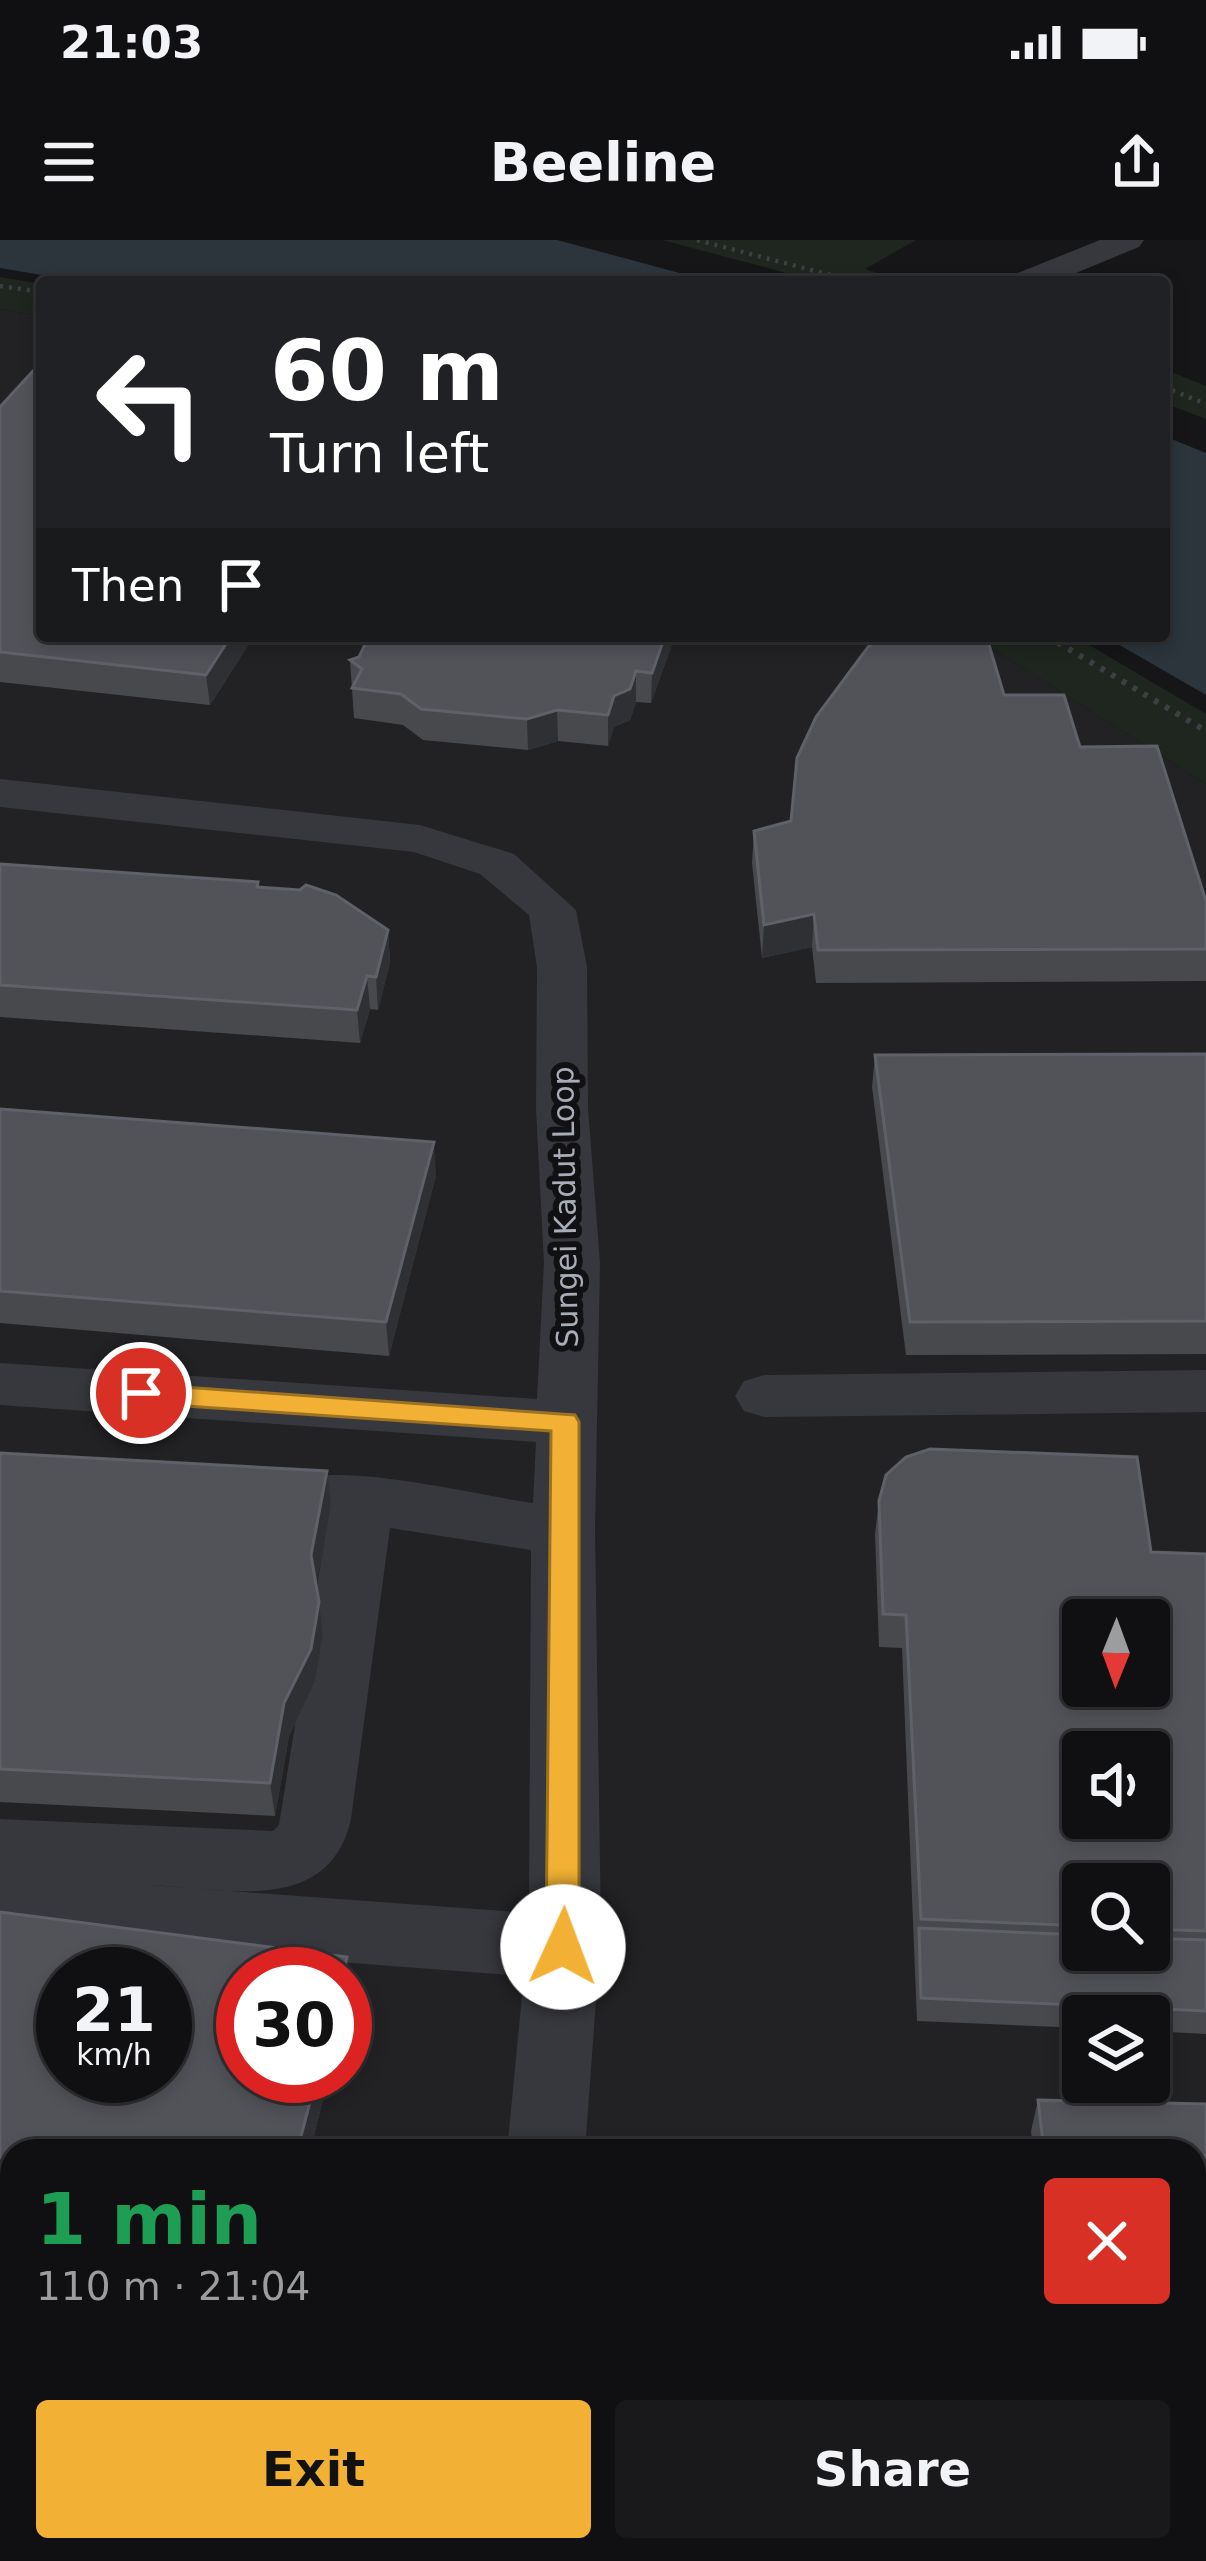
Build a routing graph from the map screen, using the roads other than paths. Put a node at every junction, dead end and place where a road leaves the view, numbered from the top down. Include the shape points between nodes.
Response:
1 (1128, 240) edge
2 (1039, 276) edge
3 (0, 793) edge
4 (0, 1384) edge
5 (1206, 1390) edge
6 (765, 1396) dead end
7 (565, 1422) junction
8 (272, 1491) edge
9 (363, 1497) junction
10 (562, 1531) junction
11 (0, 1850) edge
12 (0, 1906) edge
13 (563, 1947) junction
14 (547, 2139) edge

1 - 2 street
3 - 7 street, Sungei Kadut Loop via 420,839 497,864 552,910 562,967 572,1263
4 - 7 street
5 - 6 street
7 - 10 street, Sungei Kadut Loop
8 - 9 street
9 - 10 street
9 - 11 street via 316,1820 301,1852 280,1861
10 - 13 street, Sungei Kadut Loop
12 - 13 street
13 - 14 street, Sungei Kadut Loop

